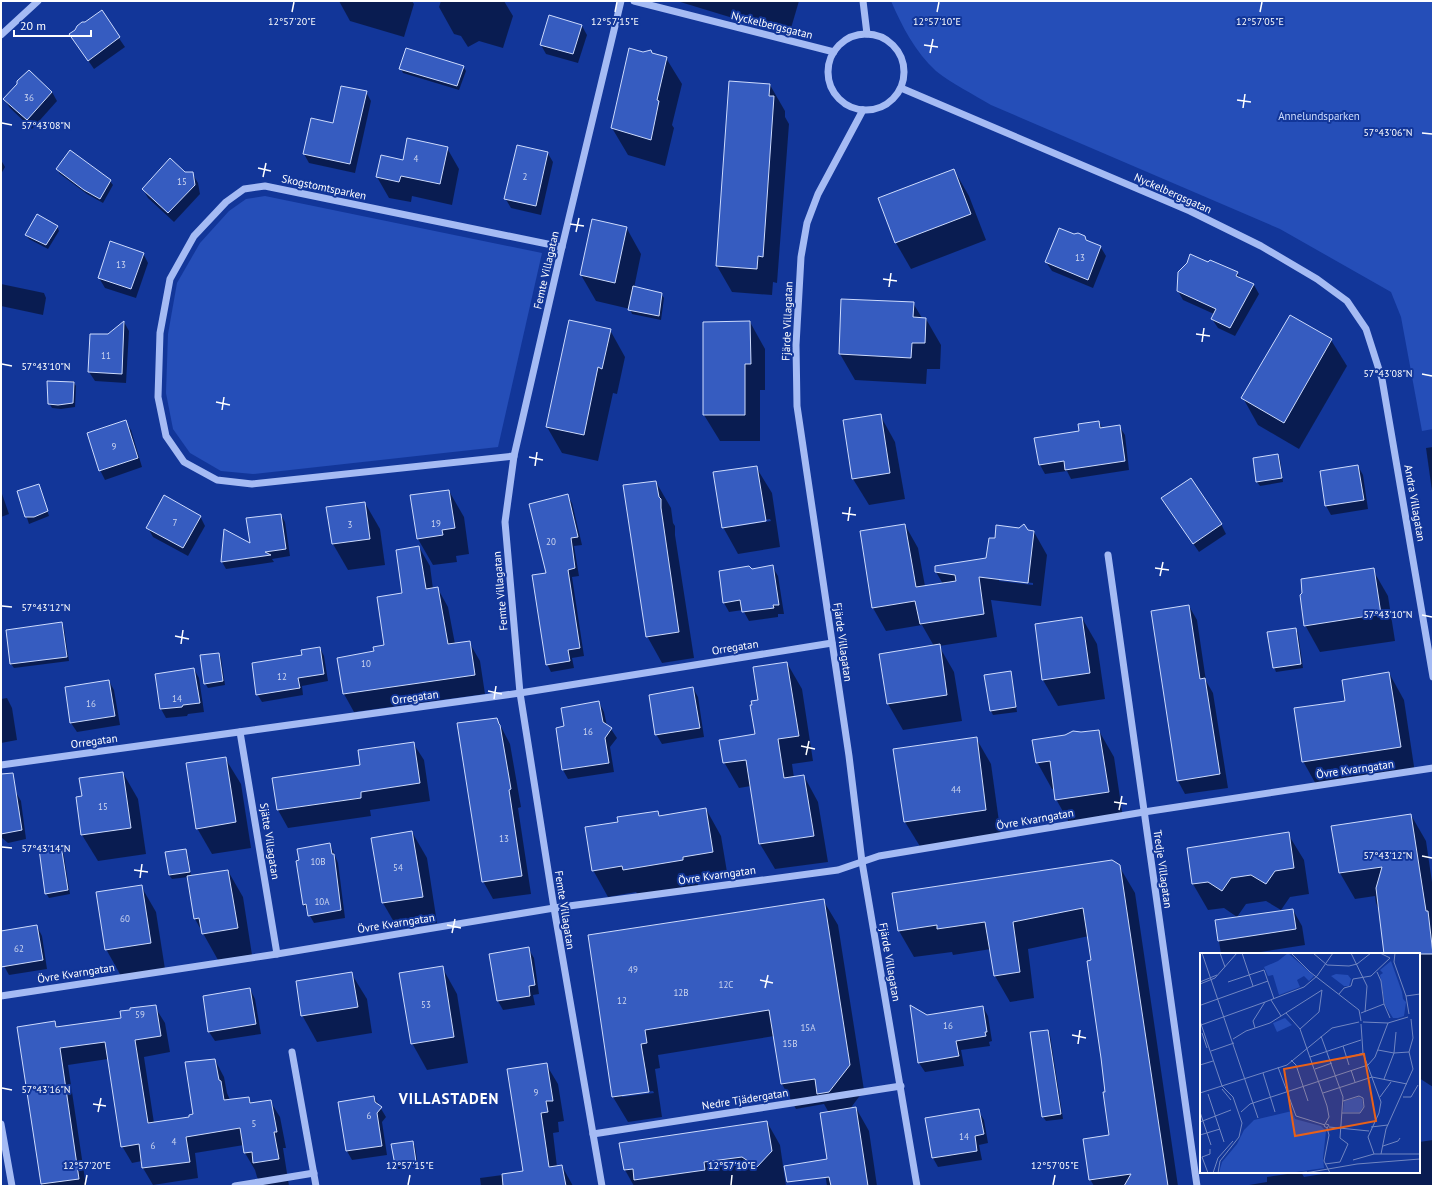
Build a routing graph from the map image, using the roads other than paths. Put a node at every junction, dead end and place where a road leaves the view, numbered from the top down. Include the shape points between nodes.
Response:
1 (38, 1) edge
2 (621, 1) edge
3 (634, 1) edge
4 (863, 1) edge
5 (867, 34) junction
6 (1, 35) edge
7 (834, 52) junction
8 (901, 88) junction
9 (863, 110) junction
10 (562, 247) junction
11 (1382, 379) joint
12 (514, 456) junction
13 (1108, 555) dead end
14 (832, 642) junction
15 (1433, 677) edge
16 (520, 693) junction
17 (240, 732) junction
18 (1, 764) edge
19 (1433, 768) edge
20 (1144, 812) junction
21 (862, 862) junction
22 (554, 908) junction
23 (277, 954) junction
24 (1, 996) edge
25 (292, 1052) dead end
26 (901, 1086) junction
27 (1, 1124) edge
28 (593, 1134) junction
29 (314, 1173) junction
30 (12, 1186) edge
31 (235, 1186) edge
32 (316, 1186) edge
33 (602, 1186) edge
34 (917, 1186) edge
35 (1197, 1186) edge

1 - 6 street
2 - 10 street, Femte Villagatan
3 - 7 street, Nyckelbergsgatan
4 - 5 street
5 - 7 street via 848,39
5 - 8 street via 886,40 894,46 903,63
7 - 9 street via 828,76 832,89 850,107
8 - 9 street via 886,105
8 - 11 street, Nyckelbergsgatan via 1190,211 1261,246 1317,279 1347,301 1366,329
9 - 14 street, Fjärde Villagatan via 818,194 807,223 801,257 796,345 798,406
10 - 12 street, Femte Villagatan
10 - 12 street, Skogstomtsparken via 265,186 244,189 226,202 194,236 170,279 160,333 158,397 166,436 184,462 217,480 252,484
11 - 15 street, Andra Villagatan
12 - 16 street, Femte Villagatan via 505,522
13 - 20 street, Tredje Villagatan
14 - 16 street, Orregatan
14 - 21 street, Fjärde Villagatan
16 - 17 street, Orregatan
16 - 22 street, Femte Villagatan
17 - 18 street, Orregatan
17 - 23 street, Sjätte Villagatan
19 - 20 street, Övre Kvarngatan
20 - 21 street, Övre Kvarngatan via 880,856
20 - 35 street, Tredje Villagatan
21 - 22 street, Övre Kvarngatan via 838,870
21 - 26 street, Fjärde Villagatan
22 - 23 street, Övre Kvarngatan
22 - 28 street, Femte Villagatan
23 - 24 street, Övre Kvarngatan
25 - 29 street
26 - 28 street, Nedre Tjädergatan
26 - 34 street, Fjärde Villagatan
27 - 30 street
28 - 33 street, Femte Villagatan
29 - 31 street
29 - 32 street

